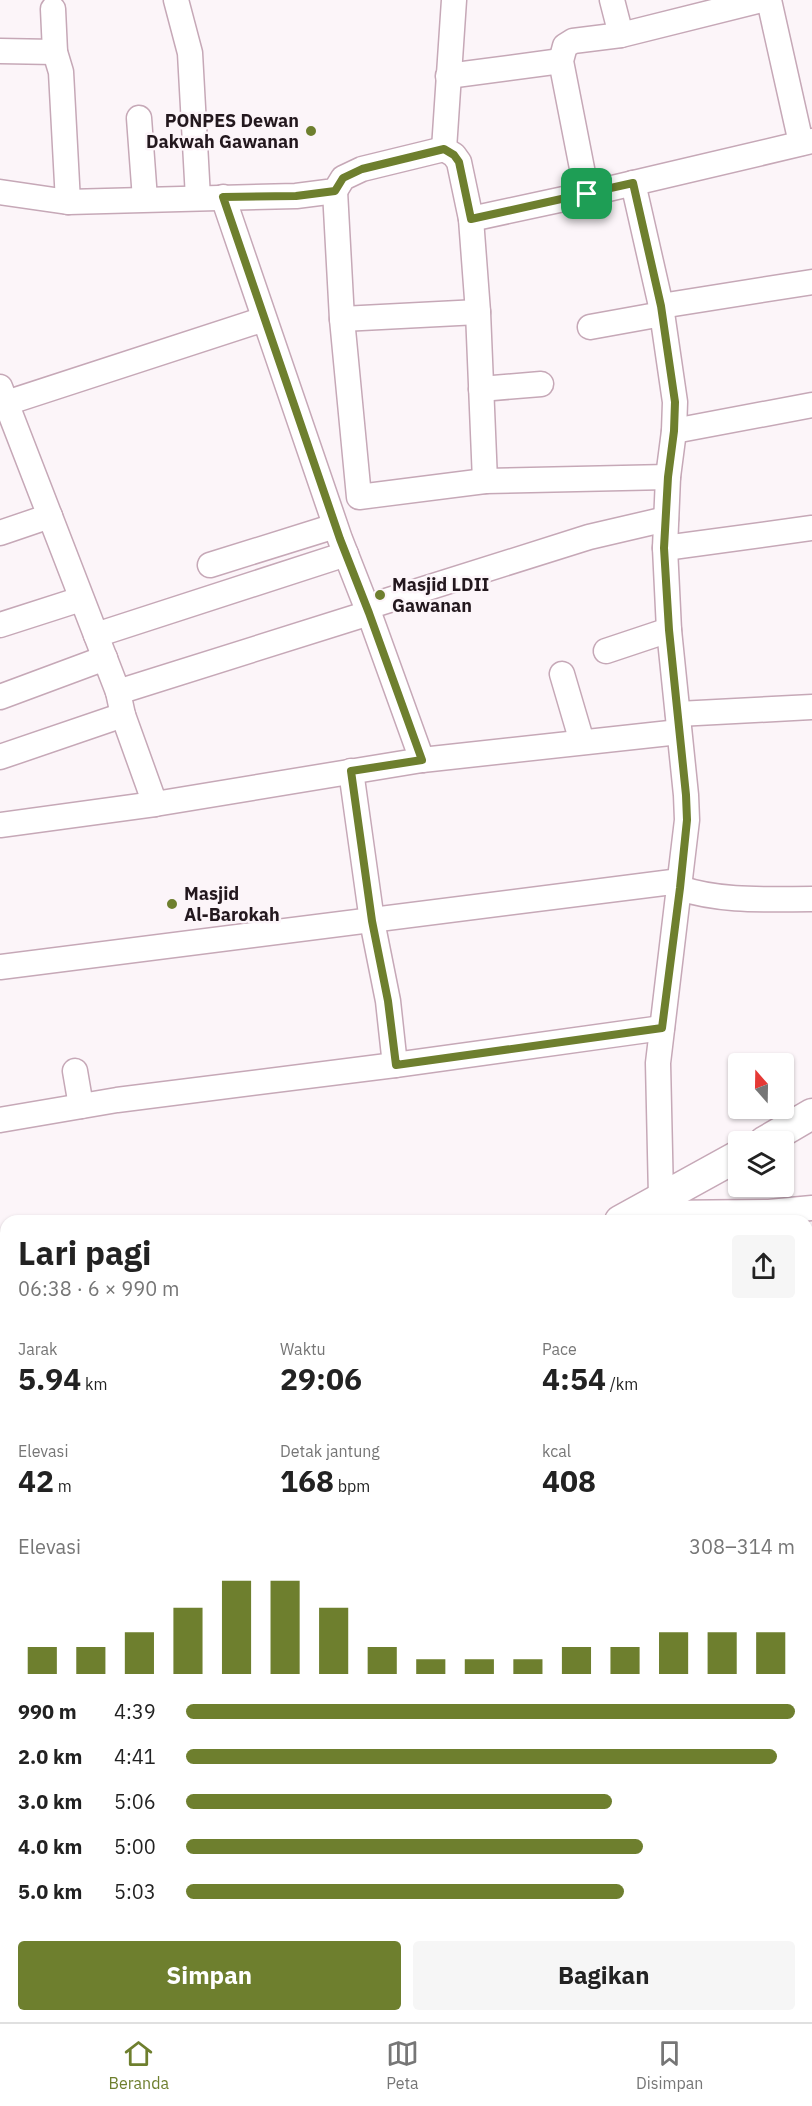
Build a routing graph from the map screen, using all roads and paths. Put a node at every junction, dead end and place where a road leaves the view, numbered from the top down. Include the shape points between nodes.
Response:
1 (176, 0) edge
2 (454, 0) edge
3 (612, 0) edge
4 (761, 0) edge
5 (769, 0) edge
6 (53, 9) dead end
7 (621, 35) junction
8 (0, 51) edge
9 (55, 52) junction
10 (561, 61) junction
11 (448, 76) junction
12 (139, 118) dead end
13 (806, 142) edge
14 (444, 149) junction
15 (633, 183) junction
16 (335, 191) junction
17 (0, 192) edge
18 (587, 194) junction
19 (223, 197) junction
20 (198, 198) junction
21 (145, 199) junction
22 (68, 202) junction
23 (471, 219) junction
24 (812, 282) edge
25 (662, 310) junction
26 (478, 312) junction
27 (264, 319) junction
28 (342, 319) junction
29 (590, 327) dead end
30 (541, 384) dead end
31 (481, 389) junction
32 (2, 399) edge
33 (812, 405) edge
34 (674, 431) junction
35 (668, 477) junction
36 (485, 482) junction
37 (50, 516) junction
38 (666, 519) junction
39 (335, 526) junction
40 (812, 528) edge
41 (0, 533) edge
42 (664, 548) junction
43 (346, 554) junction
44 (210, 565) dead end
45 (81, 599) junction
46 (368, 610) junction
47 (0, 625) edge
48 (669, 630) junction
49 (96, 635) junction
50 (606, 651) dead end
51 (105, 658) junction
52 (562, 674) dead end
53 (118, 692) junction
54 (0, 697) edge
55 (812, 707) edge
56 (123, 715) junction
57 (678, 723) junction
58 (582, 742) junction
59 (0, 757) edge
60 (422, 760) junction
61 (351, 771) junction
62 (155, 804) junction
63 (0, 825) edge
64 (680, 885) junction
65 (811, 902) edge
66 (372, 921) junction
67 (0, 968) edge
68 (662, 1028) junction
69 (396, 1065) junction
70 (75, 1071) dead end
71 (81, 1106) junction
72 (812, 1114) edge
73 (0, 1120) edge
74 (783, 1131) edge
75 (728, 1162) edge
76 (660, 1210) edge
77 (801, 1212) edge
78 (642, 1215) edge

1 - 20 street via 191,62
2 - 11 street
3 - 7 street
4 - 7 street
5 - 13 street
6 - 9 street
7 - 10 street via 573,41 565,46
8 - 9 street
9 - 22 street via 61,72
10 - 11 street
10 - 18 street
11 - 14 street
12 - 21 street
13 - 15 street
14 - 16 street via 362,169 343,178
14 - 23 street via 459,162
15 - 18 street
15 - 25 street
16 - 19 street
16 - 28 street
17 - 22 street
18 - 23 street
19 - 20 street
19 - 27 street
20 - 21 street
21 - 22 street
23 - 26 street
24 - 25 street
25 - 29 street
25 - 34 street via 675,402
26 - 28 street
26 - 31 street
27 - 32 street
27 - 39 street
28 - 36 street via 358,497
30 - 31 street
31 - 36 street
32 - 37 street
33 - 34 street
34 - 35 street
35 - 36 street
35 - 38 street
37 - 41 street
37 - 45 street
38 - 42 street
38 - 46 street via 589,537
39 - 43 street
39 - 44 street
40 - 42 street
42 - 48 street
43 - 46 street
43 - 49 street
45 - 47 street
45 - 49 street
46 - 53 street
46 - 60 street
48 - 50 street
48 - 57 street
49 - 51 street
51 - 53 street
51 - 54 street
52 - 58 street
53 - 56 street
55 - 57 street
56 - 59 street
56 - 62 street
57 - 58 street
57 - 64 street via 687,820
58 - 60 street
60 - 61 street
61 - 62 street
61 - 66 street
62 - 63 street
64 - 65 street via 700,894
64 - 66 street
64 - 68 street
66 - 67 street
66 - 69 street
68 - 69 street
68 - 76 street via 658,1063
69 - 71 street
70 - 71 street
71 - 73 street
72 - 74 main road
75 - 76 main road
76 - 77 street
76 - 78 main road

